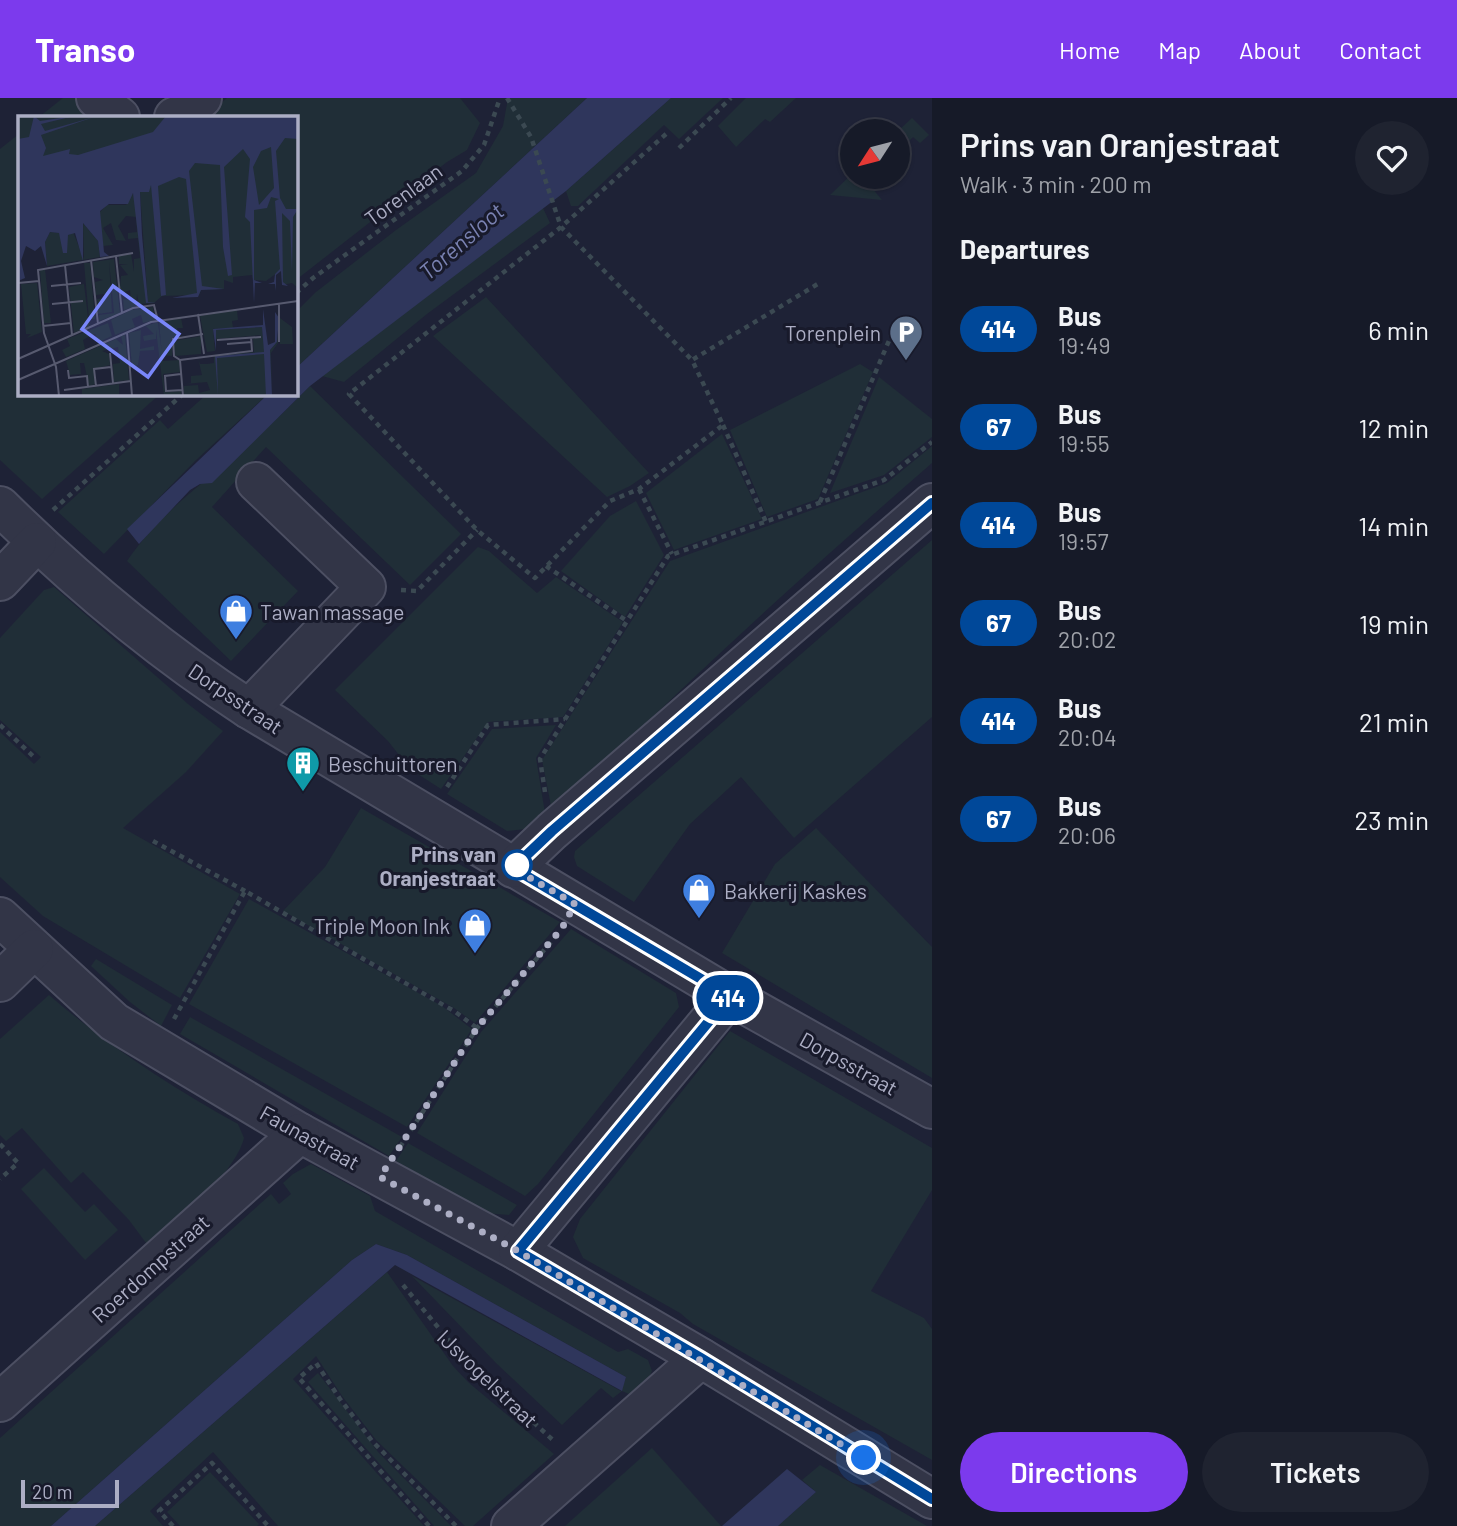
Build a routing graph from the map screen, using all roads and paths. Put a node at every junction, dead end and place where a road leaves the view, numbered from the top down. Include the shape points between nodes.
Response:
1 (96, 98) edge
2 (202, 98) edge
3 (499, 98) edge
4 (507, 98) edge
5 (731, 98) edge
6 (119, 116) edge
7 (176, 116) edge
8 (666, 134) dead end
9 (680, 148) dead end
10 (561, 226) junction
11 (821, 282) dead end
12 (298, 291) edge
13 (891, 337) dead end
14 (692, 360) junction
15 (181, 396) edge
16 (723, 425) junction
17 (932, 442) edge
18 (256, 482) dead end
19 (639, 489) junction
20 (820, 502) junction
21 (932, 503) edge
22 (0, 506) edge
23 (766, 522) junction
24 (477, 530) junction
25 (32, 537) junction
26 (672, 554) junction
27 (546, 566) junction
28 (0, 581) edge
29 (366, 587) junction
30 (627, 621) junction
31 (249, 709) junction
32 (565, 719) junction
33 (0, 725) edge
34 (35, 758) dead end
35 (427, 817) junction
36 (552, 831) junction
37 (153, 841) dead end
38 (513, 868) junction
39 (245, 891) junction
40 (575, 904) junction
41 (0, 917) edge
42 (34, 948) junction
43 (0, 982) edge
44 (730, 996) junction
45 (477, 1028) junction
46 (158, 1049) junction
47 (932, 1109) edge
48 (300, 1133) junction
49 (0, 1144) edge
50 (380, 1177) junction
51 (0, 1179) edge
52 (518, 1251) junction
53 (403, 1284) dead end
54 (701, 1358) junction
55 (0, 1402) edge
56 (581, 1464) junction
57 (932, 1499) edge
58 (173, 1526) edge
59 (268, 1526) edge
60 (429, 1526) edge
61 (456, 1526) edge
62 (511, 1526) edge

1 - 6 street
2 - 7 street
3 - 12 path, Torenlaan via 484,145 462,171
4 - 10 path via 531,137
5 - 9 path
8 - 10 path
10 - 14 path
10 - 24 path via 349,394
11 - 14 path
13 - 20 path
14 - 16 path
15 - 25 path
16 - 19 path
16 - 23 path
17 - 20 path via 884,480
18 - 29 street
19 - 26 path
19 - 27 path via 610,501
20 - 23 path
21 - 36 street
22 - 25 street, Dorpsstraat
23 - 26 path
24 - 27 path via 535,578
24 - 29 path via 417,591
25 - 28 street
25 - 31 street, Dorpsstraat via 125,616
26 - 30 path
27 - 30 path
29 - 31 street
30 - 32 path
31 - 35 street, Dorpsstraat
32 - 35 path via 488,725
32 - 36 path via 540,759
33 - 34 path
35 - 38 street, Dorpsstraat
36 - 38 street
37 - 39 path
38 - 40 street, Dorpsstraat
39 - 45 path
39 - 46 path
40 - 44 street, Dorpsstraat
40 - 45 path via 562,928
41 - 42 street, Faunastraat
42 - 43 street
42 - 46 street, Faunastraat via 114,1022
44 - 47 street, Dorpsstraat
44 - 52 street
45 - 50 path
46 - 48 street, Faunastraat
48 - 50 street, Faunastraat
48 - 55 street, Roerdompstraat
49 - 51 path via 18,1163
50 - 52 street, Faunastraat
52 - 54 street, Faunastraat
53 - 56 path, IJsvogelstraat via 466,1361
54 - 56 street
54 - 57 street, Faunastraat
56 - 62 street
58 - 59 path via 159,1511 212,1464
60 - 61 path via 299,1378 316,1363 372,1441

